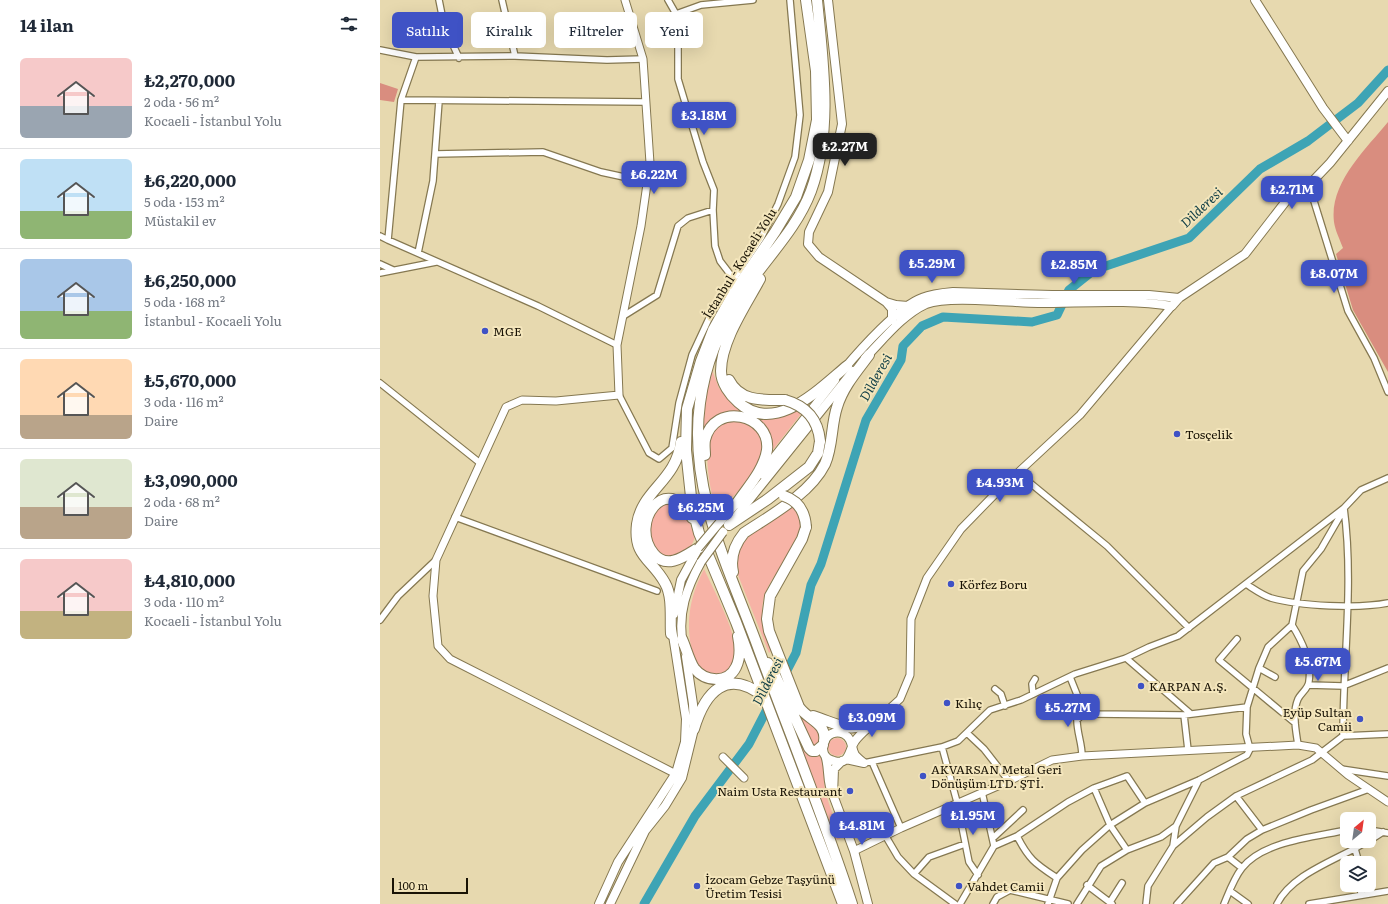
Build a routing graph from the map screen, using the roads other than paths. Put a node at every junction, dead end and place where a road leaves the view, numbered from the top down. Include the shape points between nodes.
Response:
1 (439, 0) edge
2 (502, 0) edge
3 (625, 0) edge
4 (668, 0) edge
5 (753, 0) edge
6 (790, 0) edge
7 (806, 0) edge
8 (817, 0) edge
9 (828, 0) edge
10 (1255, 0) edge
11 (700, 3) edge
12 (675, 12) edge
13 (680, 12) edge
14 (678, 48) edge
15 (380, 50) edge
16 (515, 56) junction
17 (416, 57) junction
18 (459, 58) junction
19 (643, 59) junction
20 (838, 85) junction
21 (824, 88) junction
22 (1388, 91) edge
23 (401, 100) junction
24 (439, 101) junction
25 (646, 102) junction
26 (1348, 141) junction
27 (435, 154) junction
28 (647, 182) junction
29 (1308, 185) junction
30 (713, 210) junction
31 (380, 236) edge
32 (388, 240) junction
33 (775, 251) junction
34 (418, 253) junction
35 (437, 262) junction
36 (380, 264) edge
37 (393, 270) junction
38 (380, 273) edge
39 (733, 278) junction
40 (1179, 298) junction
41 (886, 302) junction
42 (908, 306) junction
43 (1172, 306) junction
44 (625, 315) junction
45 (892, 320) junction
46 (731, 335) junction
47 (617, 345) junction
48 (869, 354) junction
49 (847, 366) junction
50 (380, 383) edge
51 (1388, 392) edge
52 (619, 395) junction
53 (688, 409) junction
54 (480, 463) junction
55 (1018, 473) junction
56 (1388, 478) edge
57 (702, 483) junction
58 (768, 499) junction
59 (737, 503) junction
60 (1344, 508) junction
61 (455, 517) junction
62 (724, 526) junction
63 (699, 533) junction
64 (698, 548) junction
65 (436, 560) junction
66 (1246, 584) junction
67 (737, 590) junction
68 (657, 591) dead end
69 (1298, 603) junction
70 (1388, 603) edge
71 (1348, 605) junction
72 (380, 620) edge
73 (736, 622) junction
74 (1292, 625) junction
75 (1189, 628) junction
76 (671, 634) junction
77 (682, 639) junction
78 (1237, 639) dead end
79 (1126, 658) junction
80 (1259, 668) junction
81 (1388, 668) edge
82 (1070, 677) junction
83 (1274, 677) dead end
84 (1035, 679) dead end
85 (1308, 685) junction
86 (1252, 686) junction
87 (1343, 686) junction
88 (995, 689) dead end
89 (794, 694) junction
90 (1033, 694) junction
91 (764, 697) junction
92 (1005, 706) junction
93 (784, 707) junction
94 (1248, 708) junction
95 (1086, 711) junction
96 (1191, 714) junction
97 (1184, 715) junction
98 (878, 719) junction
99 (1295, 723) junction
100 (694, 730) junction
101 (967, 733) junction
102 (1388, 734) edge
103 (1343, 736) junction
104 (1298, 745) junction
105 (852, 746) junction
106 (824, 747) junction
107 (942, 748) junction
108 (1250, 749) junction
109 (1188, 750) junction
110 (1321, 752) junction
111 (1082, 756) junction
112 (723, 757) dead end
113 (844, 760) junction
114 (868, 763) junction
115 (1341, 769) junction
116 (679, 775) junction
117 (1388, 776) edge
118 (744, 778) dead end
119 (1199, 780) junction
120 (1009, 781) junction
121 (1094, 788) junction
122 (1369, 789) junction
123 (982, 792) junction
124 (833, 796) junction
125 (1236, 796) junction
126 (957, 802) junction
127 (1388, 802) edge
128 (1145, 803) junction
129 (1023, 810) dead end
130 (1110, 825) junction
131 (1176, 826) junction
132 (901, 828) junction
133 (1262, 830) junction
134 (1340, 831) edge
135 (1385, 832) edge
136 (885, 835) junction
137 (1017, 836) junction
138 (1376, 837) edge
139 (993, 838) junction
140 (965, 844) junction
141 (994, 846) junction
142 (1173, 846) junction
143 (1356, 849) joint
144 (1127, 850) junction
145 (854, 851) junction
146 (1358, 856) edge
147 (1228, 857) junction
148 (1242, 868) junction
149 (914, 874) junction
150 (978, 875) junction
151 (1058, 878) junction
152 (1122, 883) dead end
153 (1087, 885) junction
154 (1230, 891) junction
155 (1388, 891) edge
156 (1361, 894) joint
157 (1049, 902) edge
158 (1111, 903) edge
159 (599, 904) edge
160 (610, 904) edge
161 (843, 904) edge
162 (852, 904) edge
163 (868, 904) edge
164 (954, 904) edge
165 (960, 904) edge
166 (993, 904) edge
167 (1068, 904) edge
168 (1077, 904) edge
169 (1146, 904) edge
170 (1177, 904) edge
171 (1224, 904) edge
172 (1248, 904) edge
173 (1277, 904) edge
174 (1309, 904) edge

1 - 18 street via 444,25
2 - 16 street
3 - 19 street
4 - 12 street
5 - 11 street
6 - 39 street via 800,115 795,157 778,204 761,238
7 - 53 highway, İstanbul - Kocaeli Yolu via 816,71 817,120 809,160 796,197 736,289 713,330
8 - 21 highway via 824,56
9 - 20 main road
10 - 26 main road via 1323,108
11 - 13 street
14 - 30 street via 678,79 714,190
15 - 17 street
16 - 18 street
16 - 19 street
17 - 18 street
17 - 23 street
19 - 25 street
20 - 21 main road
20 - 41 main road via 842,124 837,156 828,192 809,232 808,244 819,258
21 - 33 highway via 824,126 811,192 799,216
22 - 26 main road
23 - 24 street
23 - 32 street
24 - 25 street
24 - 27 street
25 - 28 street via 650,163
26 - 29 main road
27 - 28 street via 543,152 601,172
27 - 34 street via 433,181
28 - 44 street
29 - 40 main road via 1286,201 1245,254
29 - 51 street via 1348,311 1374,358
30 - 39 street via 715,246 720,261
30 - 44 street via 688,218 678,226 657,295
31 - 32 street
32 - 34 street
33 - 46 highway
33 - 57 highway via 741,295 709,360 698,420 698,459
34 - 35 street
35 - 37 street
35 - 47 street via 538,306
36 - 37 street
37 - 38 street
39 - 52 street via 712,312 692,355 679,403 672,448 659,459 649,453
40 - 42 main road via 1149,295 952,292 921,298
40 - 43 main road
41 - 42 main road
41 - 45 main road via 892,309
42 - 45 main road
43 - 48 main road via 1147,302 1038,303 945,300 915,310
43 - 55 street via 1080,415
44 - 47 street
45 - 49 main road
46 - 49 highway via 722,362 723,380 731,396 743,407 761,414 790,409 816,392
46 - 58 highway, bridge via 726,367 732,387 750,399 792,402 811,415 819,431 818,453 809,468
47 - 52 street
48 - 62 main road via 840,385
48 - 67 highway via 836,408 828,456 820,472 788,504 740,538 732,559
49 - 59 main road
50 - 54 street
52 - 54 street via 556,401 522,400 506,406
53 - 63 highway, İstanbul - Kocaeli Yolu via 686,450 692,506
53 - 76 highway via 680,454 669,474 646,501 637,524 638,547 648,564 665,583 669,595
54 - 61 street
55 - 75 street via 1107,546
55 - 98 street via 961,530 927,578 911,619 910,674 900,699
56 - 60 street via 1361,490
57 - 59 highway via 705,440 709,429 716,421 726,416 738,416 754,422 766,438 767,450 764,462
57 - 67 highway via 720,548
58 - 62 highway
58 - 89 highway, bridge via 784,496 804,511 806,527 802,539 770,596 767,619
59 - 62 main road
60 - 66 street
60 - 69 street via 1321,549 1303,571
60 - 71 street
61 - 65 street
61 - 68 street
62 - 64 main road, bridge
62 - 77 main road, bridge via 691,581 684,603
63 - 64 highway via 688,510 672,499 656,502 647,518 646,538 657,557 663,561 675,561
63 - 73 highway, İstanbul - Kocaeli Yolu
64 - 76 main road via 681,580
65 - 72 street via 398,596
65 - 116 street via 434,596 438,646 450,660
66 - 69 street via 1269,597
66 - 75 street
67 - 93 highway
69 - 71 street
69 - 74 street
70 - 71 street
71 - 87 street
73 - 77 highway via 739,658 733,672 723,679 709,678 694,668
73 - 91 highway, İstanbul - Kocaeli Yolu
74 - 80 street via 1268,648
74 - 85 street via 1309,664
75 - 79 street via 1178,636
76 - 116 main road via 686,718
77 - 100 main road via 694,704
78 - 86 street via 1219,660
79 - 82 street
79 - 96 street
80 - 83 street
80 - 86 street
81 - 87 street
82 - 90 street
82 - 95 street
84 - 90 street via 1032,684
85 - 87 street
85 - 99 street via 1298,699
86 - 94 street
86 - 99 street
87 - 103 street
88 - 92 street via 1001,694
89 - 98 highway via 811,716 837,725 859,728
89 - 106 highway via 804,713 824,730
90 - 92 street
91 - 100 highway via 742,683 717,689 701,707
91 - 161 highway, İstanbul - Kocaeli Yolu
92 - 101 street via 990,710
93 - 106 highway via 809,748 816,751
93 - 162 highway
94 - 96 street
94 - 108 street via 1246,734
95 - 97 street via 1094,714
95 - 111 street via 1077,720
96 - 97 street
97 - 109 street
98 - 105 main road
99 - 104 street
100 - 116 main road
101 - 107 street via 958,741
101 - 120 street via 984,749
102 - 103 street
103 - 110 street
104 - 108 street
104 - 110 street via 1316,748
105 - 106 main road via 849,738 840,733 831,734
105 - 113 main road via 850,756
105 - 114 main road via 854,754
106 - 113 main road via 832,761
106 - 124 main road via 829,787
107 - 114 street
107 - 126 street
108 - 109 street
108 - 119 street via 1247,755
109 - 111 street
110 - 115 street
110 - 125 street via 1312,760
111 - 120 street via 1052,760
112 - 118 street
113 - 114 main road
113 - 124 main road via 834,768
114 - 132 street
115 - 117 street
115 - 122 street
116 - 159 main road via 618,862
116 - 160 main road via 664,806 645,831
119 - 128 street
119 - 131 street
120 - 123 street
121 - 128 street via 1127,776
121 - 130 street
121 - 137 street
122 - 127 street
122 - 133 street
123 - 126 street
123 - 139 street
124 - 145 main road
125 - 133 street
125 - 142 street
126 - 132 street
126 - 140 street
128 - 130 street
129 - 139 street
130 - 144 street
130 - 151 street via 1082,850
131 - 142 street
131 - 144 street via 1161,837
132 - 136 street
133 - 147 street via 1247,839
134 - 148 street via 1263,850
135 - 138 street
136 - 145 street
136 - 149 street via 898,857
137 - 141 street
137 - 151 street via 1026,854
139 - 141 street
140 - 149 street via 929,857
140 - 150 street via 969,862
141 - 150 street
142 - 169 street via 1148,886
143 - 146 street
143 - 173 street via 1296,882
144 - 153 street via 1101,866
145 - 163 main road
147 - 148 street
147 - 170 street via 1214,863
148 - 154 street
149 - 164 street
150 - 165 street
151 - 157 street
152 - 158 street
153 - 158 street
153 - 168 street
154 - 171 street
154 - 172 street
155 - 156 street
156 - 174 street
157 - 166 street via 1010,890 997,896
157 - 167 street

